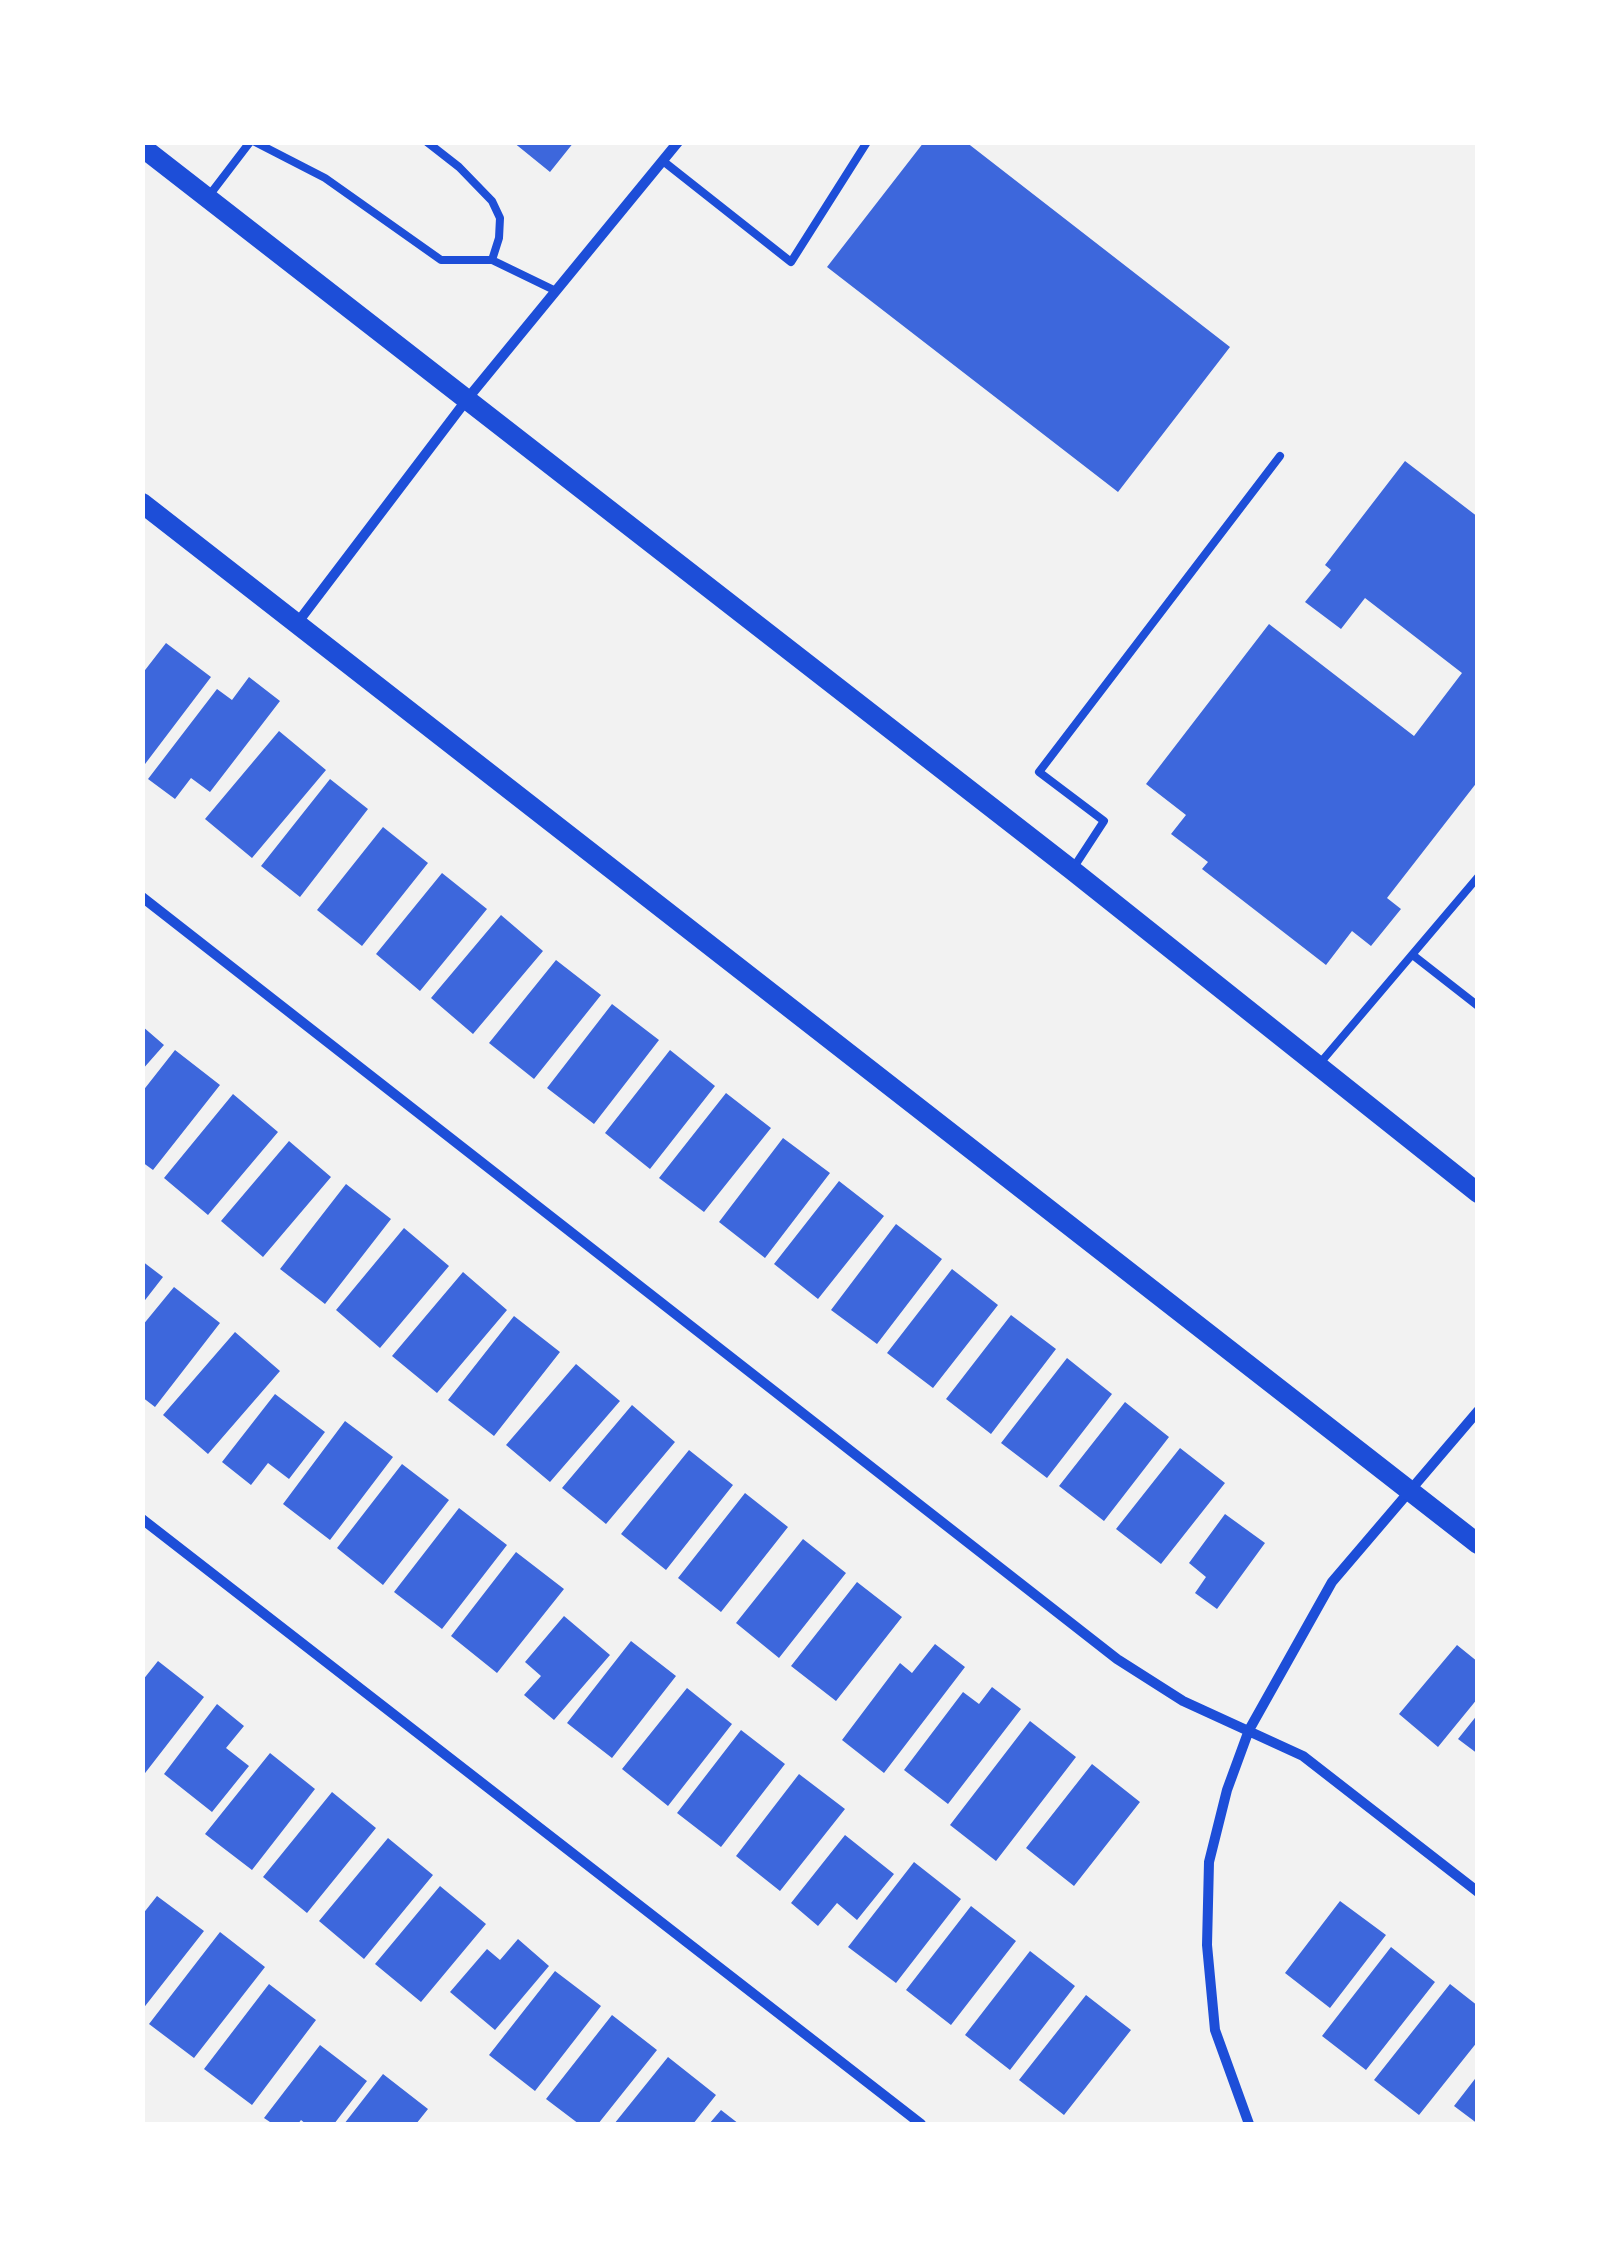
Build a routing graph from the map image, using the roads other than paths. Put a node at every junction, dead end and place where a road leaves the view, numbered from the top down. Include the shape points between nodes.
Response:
1 (253, 142) edge
2 (428, 142) edge
3 (678, 142) edge
4 (867, 142) edge
5 (142, 147) edge
6 (663, 160) junction
7 (208, 197) junction
8 (492, 260) junction
9 (556, 291) junction
10 (468, 398) junction
11 (1280, 456) dead end
12 (142, 503) edge
13 (298, 622) junction
14 (1072, 870) junction
15 (1478, 877) edge
16 (142, 897) edge
17 (1414, 956) junction
18 (1478, 1006) edge
19 (1318, 1066) junction
20 (1478, 1194) edge
21 (1478, 1410) edge
22 (1410, 1492) junction
23 (142, 1519) edge
24 (1478, 1544) edge
25 (1250, 1730) junction
26 (1478, 1892) edge
27 (921, 2124) edge
28 (1249, 2124) edge

1 - 7 lane
1 - 8 lane via 326,178 441,260
2 - 8 lane via 492,201 500,218
3 - 6 street
4 - 6 lane via 791,262
5 - 7 main road
6 - 9 street
7 - 10 main road
8 - 9 lane
9 - 10 street
10 - 13 street
10 - 14 main road
11 - 14 lane via 1040,772 1104,821
12 - 13 main road
13 - 22 main road
14 - 19 main road
15 - 17 lane
16 - 25 street via 1118,1659 1183,1701
17 - 18 lane
17 - 19 lane
19 - 20 main road
21 - 22 street
22 - 24 main road
22 - 25 street via 1332,1582
23 - 27 street
25 - 26 street via 1304,1756
25 - 28 street via 1209,1862 1208,1945 1215,2030

